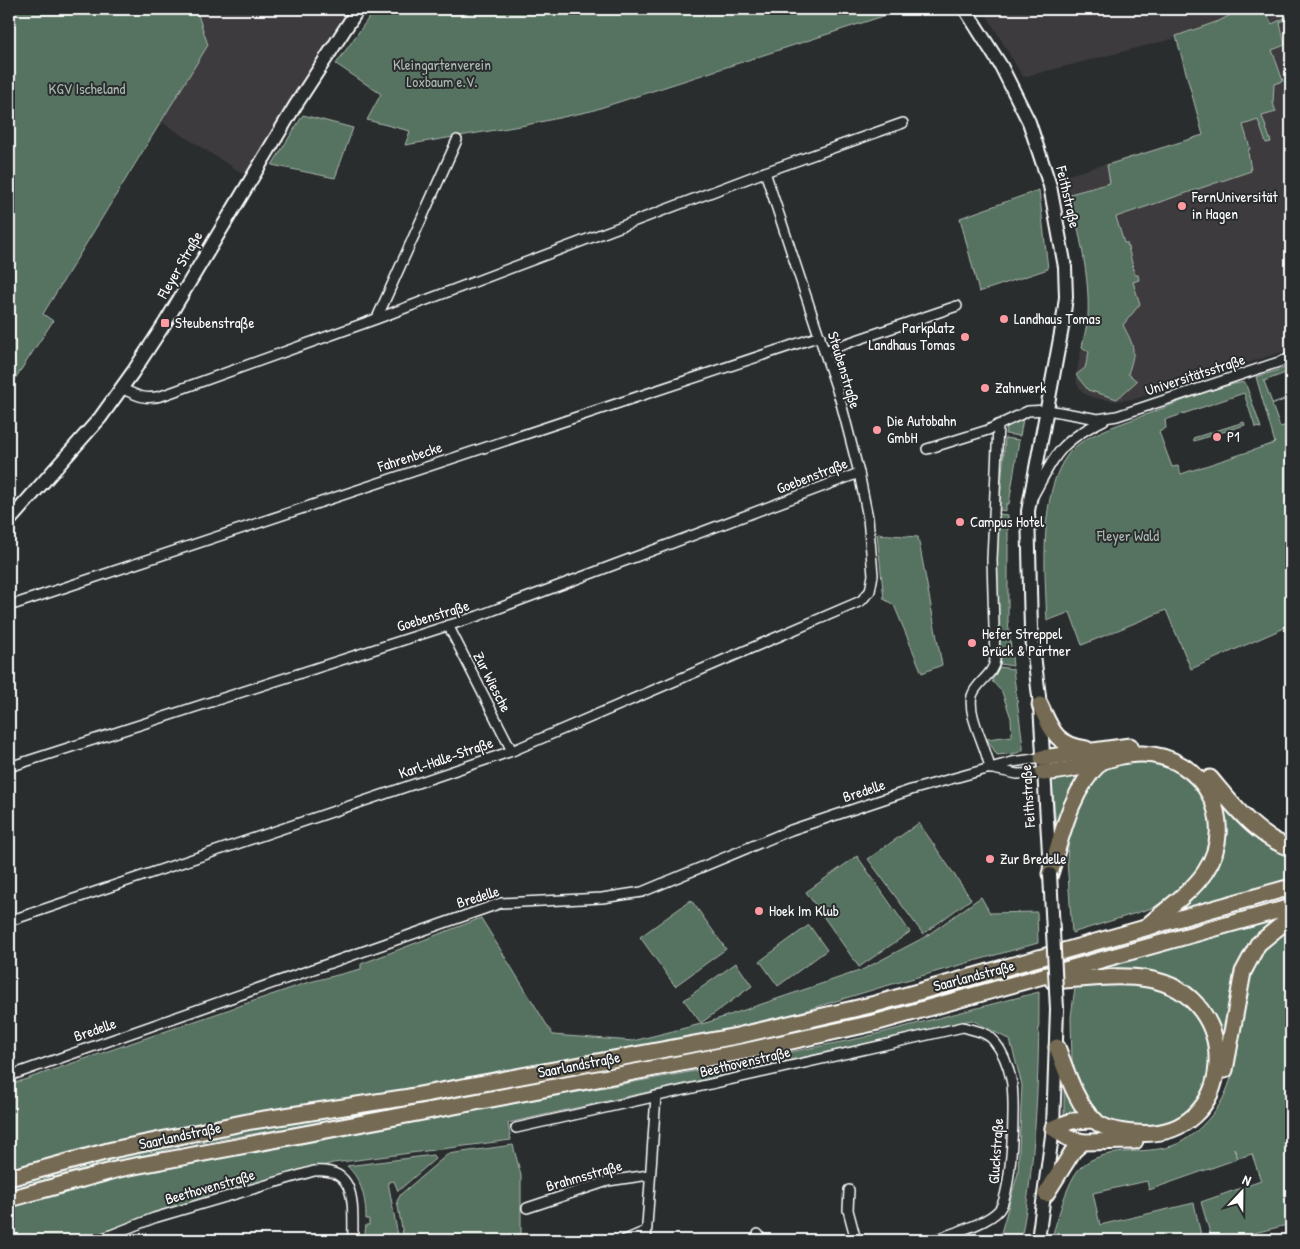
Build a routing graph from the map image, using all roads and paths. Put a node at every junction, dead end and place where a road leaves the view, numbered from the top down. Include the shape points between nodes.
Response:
1 (358, 9) edge
2 (965, 9) edge
3 (903, 123) dead end
4 (457, 140) dead end
5 (765, 172) junction
6 (957, 306) dead end
7 (377, 318) junction
8 (820, 336) junction
9 (824, 351) junction
10 (1291, 358) edge
11 (121, 388) junction
12 (1048, 410) junction
13 (1106, 419) junction
14 (998, 425) junction
15 (927, 449) dead end
16 (859, 473) junction
17 (1028, 505) junction
18 (9, 521) edge
19 (872, 583) joint
20 (9, 606) edge
21 (448, 625) junction
22 (1040, 705) junction
23 (512, 751) junction
24 (1099, 756) junction
25 (1042, 758) junction
26 (9, 767) edge
27 (990, 769) junction
28 (1043, 774) junction
29 (1291, 848) edge
30 (1050, 874) junction
31 (1291, 887) edge
32 (1291, 907) edge
33 (1291, 917) edge
34 (9, 921) edge
35 (1144, 929) junction
36 (1015, 985) junction
37 (981, 1032) joint
38 (1057, 1047) junction
39 (9, 1076) edge
40 (656, 1096) junction
41 (1095, 1120) junction
42 (516, 1128) dead end
43 (1053, 1128) junction
44 (1083, 1142) junction
45 (649, 1175) junction
46 (9, 1178) edge
47 (849, 1190) dead end
48 (1046, 1194) junction
49 (9, 1199) edge
50 (527, 1208) dead end
51 (646, 1236) edge
52 (98, 1240) edge
53 (353, 1240) edge
54 (625, 1240) edge
55 (856, 1240) edge
56 (934, 1240) edge
57 (1038, 1240) edge

1 - 11 main road, Fleyer Straße via 255,170 165,323
2 - 12 main road, Feithstraße via 1013,87 1043,160 1054,206 1065,267 1066,296
3 - 5 street
4 - 7 street
5 - 7 street
5 - 8 street, Steubenstraße
6 - 9 street
7 - 11 street via 151,400
8 - 9 street, Steubenstraße
8 - 20 street, Fahrenbecke
9 - 16 street, Steubenstraße
10 - 13 street, Universitätsstraße
11 - 18 main road, Fleyer Straße via 100,418
12 - 13 street, Universitätsstraße
12 - 14 street via 1028,411
12 - 17 main road, Feithstraße
13 - 17 street, Universitätsstraße via 1066,443
14 - 15 street
14 - 27 street via 992,560 995,660 991,672 974,692 971,709 988,753
16 - 19 street, Steubenstraße via 868,518
16 - 21 street, Goebenstraße
17 - 22 main road, Feithstraße via 1029,604
19 - 23 street, Karl-Halle-Straße via 868,596 861,601
21 - 23 street, Zur Wiesche
21 - 26 street, Goebenstraße
22 - 24 highway via 1060,740 1068,746
22 - 25 main road, Feithstraße
23 - 34 street, Karl-Halle-Straße
24 - 25 highway
24 - 28 highway
24 - 29 highway via 1129,746 1154,746 1185,757 1205,773 1249,822 1273,840
24 - 30 highway via 1077,792
24 - 35 highway via 1145,754 1162,756 1181,764 1205,785 1216,806 1219,818 1217,843 1206,872
25 - 27 street, Bredelle
25 - 28 main road, Feithstraße
27 - 28 street, Bredelle
27 - 39 street, Bredelle via 911,790 791,830 642,892 602,898 501,903
28 - 30 main road, Feithstraße
30 - 38 main road, Feithstraße, bridge
31 - 35 highway, Saarlandstraße
32 - 36 highway
33 - 44 highway via 1258,944 1244,972 1223,1076 1208,1109 1185,1128 1165,1138
35 - 46 highway, Saarlandstraße via 875,1004 737,1036 403,1098 252,1121 112,1150
36 - 41 highway via 1093,978 1149,979 1189,997 1211,1027 1218,1048 1219,1065 1209,1094 1195,1114 1163,1133 1109,1129
36 - 49 highway, Saarlandstraße via 878,1022 746,1051 120,1169
37 - 40 street, Beethovenstraße via 964,1027 942,1031
37 - 56 street, Gluckstraße via 993,1040 1006,1060 1012,1080 1010,1180 999,1210
38 - 41 highway via 1073,1086
38 - 43 main road, Feithstraße
40 - 42 street, Beethovenstraße
40 - 45 street
41 - 43 highway via 1072,1121
43 - 44 highway via 1068,1138
43 - 48 main road, Feithstraße
44 - 48 highway via 1073,1151
45 - 50 street, Brahmsstraße via 608,1180
45 - 51 street
47 - 55 street via 848,1210
48 - 57 main road, Feithstraße
51 - 54 street
52 - 53 street, Beethovenstraße via 154,1218 314,1170 333,1171 350,1189

